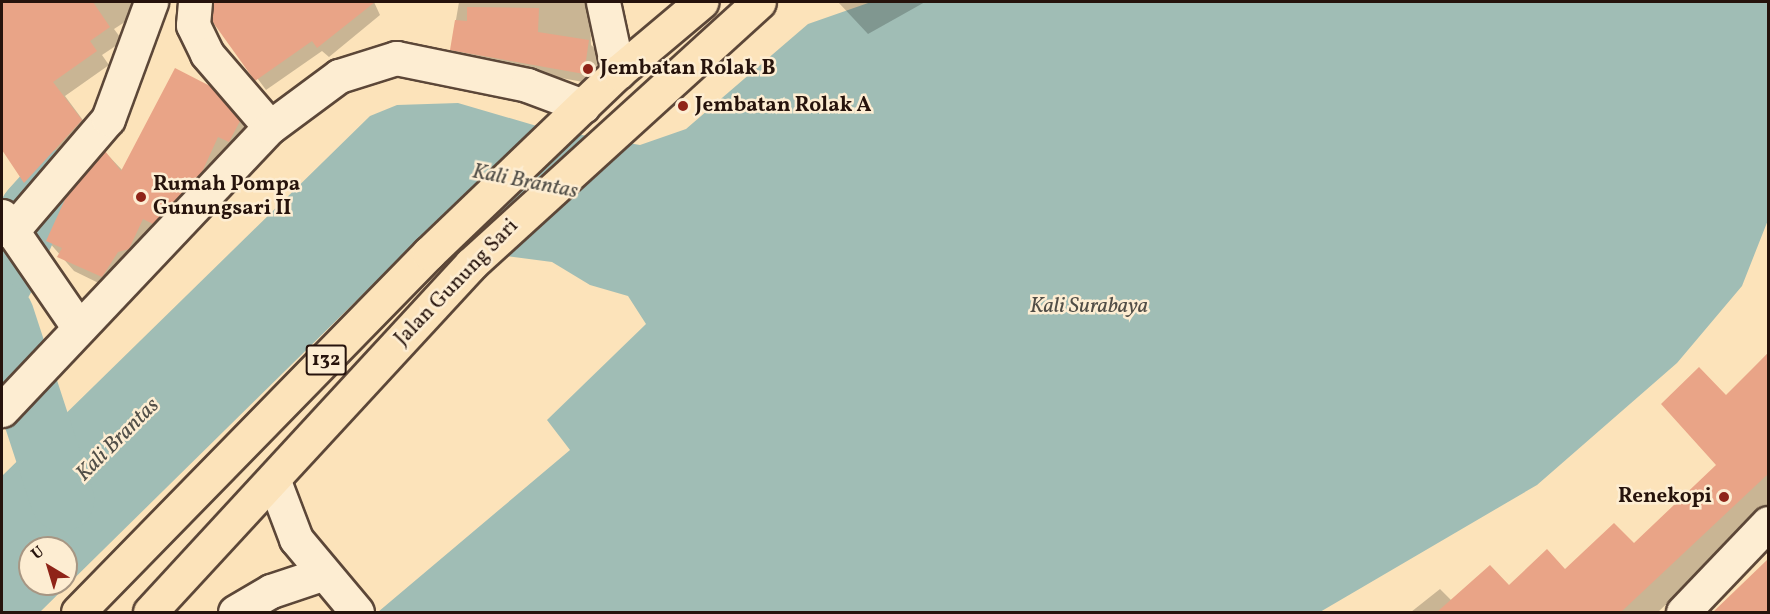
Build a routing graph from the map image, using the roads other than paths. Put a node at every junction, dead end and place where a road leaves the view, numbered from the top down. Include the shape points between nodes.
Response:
1 (151, 2) edge
2 (195, 2) edge
3 (603, 2) edge
4 (701, 2) edge
5 (759, 2) edge
6 (618, 72) junction
7 (573, 116) junction
8 (270, 126) junction
9 (12, 234) edge
10 (79, 328) junction
11 (2, 410) edge
12 (274, 481) junction
13 (1768, 523) edge
14 (321, 574) junction
15 (355, 610) edge
16 (78, 612) edge
17 (150, 612) edge
18 (234, 612) edge
19 (1683, 612) edge

1 - 9 street via 108,119
2 - 8 street via 193,25 207,54
3 - 6 street
4 - 6 main road, Jalan Gunung Sari / 132
5 - 12 main road, Jalan Gunung Sari / 132 via 606,136 471,264
6 - 7 main road, Jalan Gunung Sari / 132
7 - 8 street via 527,85 396,58 339,76
7 - 16 main road, Jalan Gunung Sari / 132 via 429,253
8 - 10 street
9 - 10 street
10 - 11 street
12 - 14 street via 296,539
12 - 17 main road, 132
13 - 19 street
14 - 15 street
14 - 18 street via 271,591

